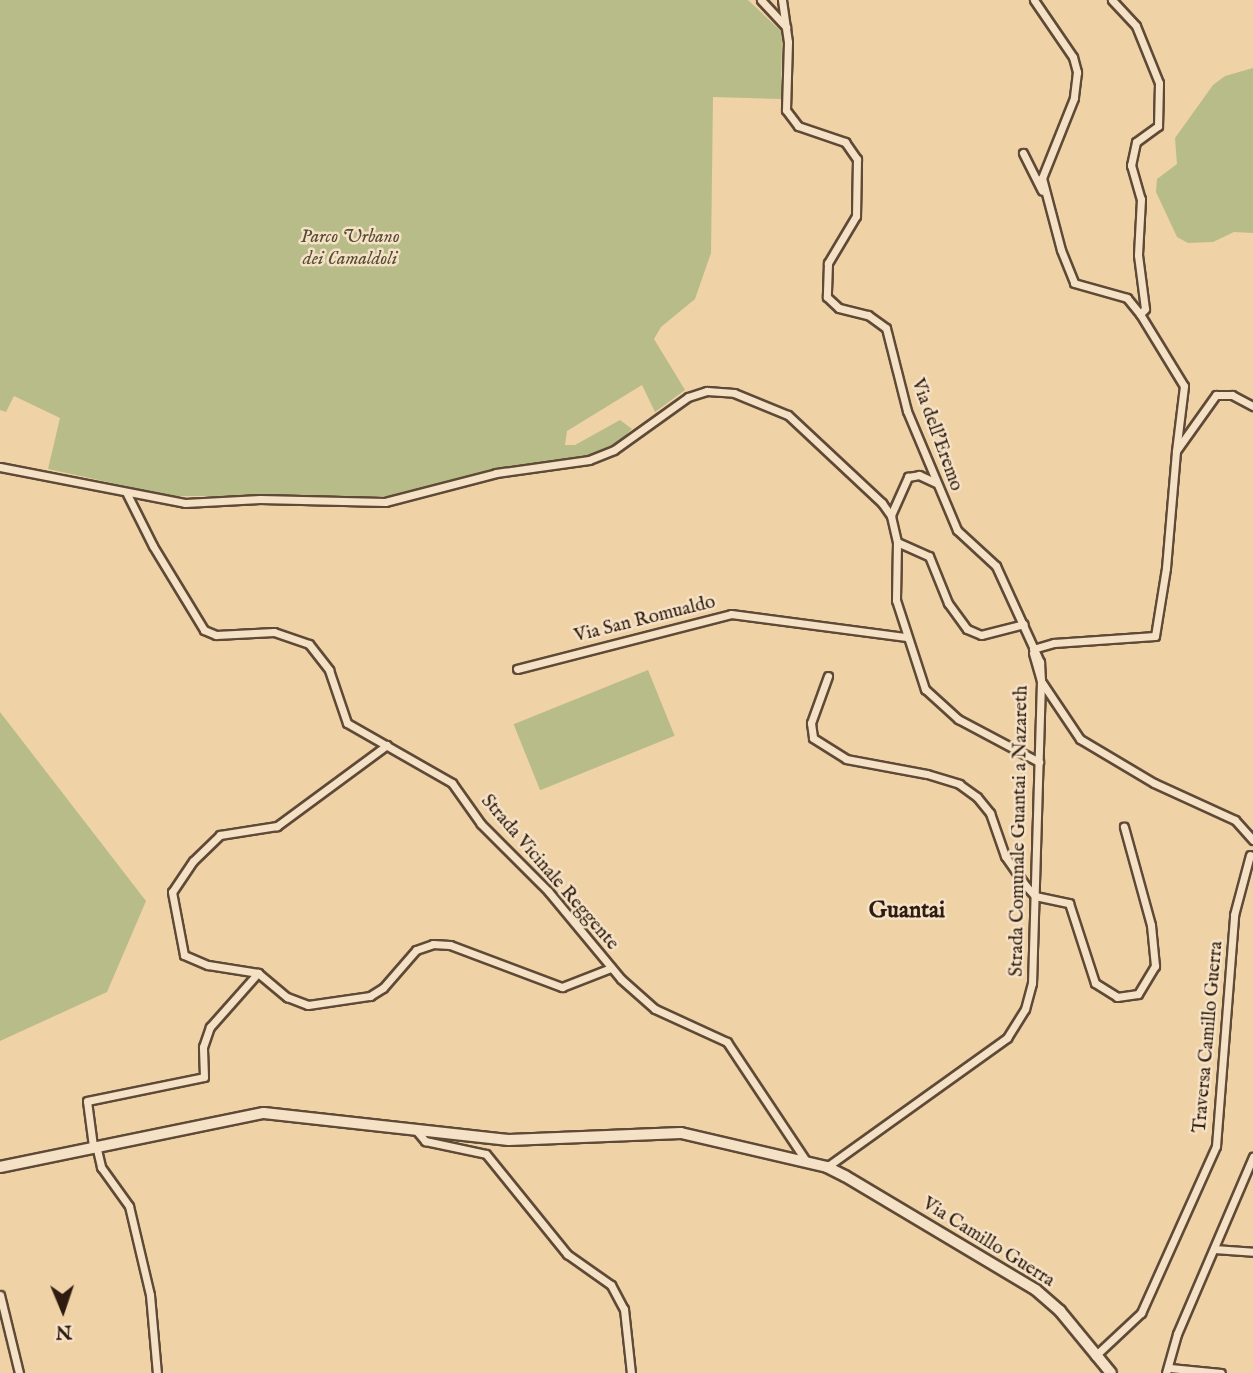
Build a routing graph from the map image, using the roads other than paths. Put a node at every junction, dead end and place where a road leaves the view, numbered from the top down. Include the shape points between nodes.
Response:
1 (761, 0) edge
2 (782, 0) edge
3 (1034, 0) edge
4 (1112, 0) edge
5 (786, 27) junction
6 (1023, 153) dead end
7 (1047, 197) junction
8 (1140, 314) junction
9 (1253, 406) edge
10 (1176, 451) junction
11 (0, 467) edge
12 (936, 483) junction
13 (127, 494) junction
14 (891, 515) junction
15 (897, 542) junction
16 (1024, 624) junction
17 (906, 637) junction
18 (1033, 649) junction
19 (517, 668) dead end
20 (828, 676) dead end
21 (1041, 681) junction
22 (387, 745) junction
23 (1039, 762) junction
24 (1124, 827) dead end
25 (1253, 840) edge
26 (1250, 855) dead end
27 (1035, 896) junction
28 (611, 968) junction
29 (258, 972) junction
30 (415, 1129) junction
31 (95, 1145) junction
32 (1253, 1157) edge
33 (806, 1162) junction
34 (0, 1167) edge
35 (827, 1167) junction
36 (1214, 1249) junction
37 (1253, 1252) edge
38 (0, 1295) edge
39 (1095, 1356) junction
40 (1168, 1371) edge
41 (19, 1373) edge
42 (157, 1373) edge
43 (631, 1373) edge
44 (1111, 1373) edge
45 (1222, 1373) edge

1 - 5 street
2 - 5 street, Via dell'Eremo
3 - 7 street via 1073,57 1077,72 1074,98 1042,178
4 - 8 street via 1136,26 1160,93 1158,126 1136,142 1131,154 1142,208 1138,255 1145,309
5 - 12 street, Via dell'Eremo via 786,110 798,126 845,142 857,159 856,216 828,263 827,297 839,308 868,316 886,328 907,411
6 - 7 street via 1029,173
7 - 8 street via 1074,283 1127,298
8 - 10 street via 1184,386 1183,423
9 - 10 street via 1232,395 1216,395
10 - 18 street via 1158,632 1149,639 1054,643
11 - 13 street
12 - 14 street via 919,475 908,477
12 - 16 street, Via dell'Eremo via 957,530 996,566
13 - 14 street via 185,503 260,499 385,502 496,473 600,456 688,397 707,391 734,393 788,415
13 - 22 street, Strada Vicinale Reggente via 205,630 216,635 274,632 309,644 329,670 347,723
14 - 15 street
15 - 16 street via 929,556 948,603 975,635
15 - 17 street via 896,600
16 - 18 street, Via dell'Eremo
17 - 19 street, Via San Romualdo via 731,614
17 - 23 street via 925,690 945,710
18 - 21 street, Via dell'Eremo
20 - 27 street via 811,723 813,738 846,759 959,784 990,813 1004,856
21 - 23 street, Strada Comunale Guantai a Nazareth
21 - 25 street via 1080,739 1092,748 1235,820
22 - 28 street, Strada Vicinale Reggente via 452,783 481,824 548,891
22 - 29 street via 276,826 220,835 193,861 172,892 184,955 208,965
23 - 27 street, Strada Comunale Guantai a Nazareth
24 - 27 street via 1155,950 1152,977 1138,994 1117,997 1102,990 1089,968 1069,903
26 - 39 street, Traversa Camillo Guerra via 1234,915 1216,1146 1141,1313
27 - 35 street, Strada Comunale Guantai a Nazareth via 1032,983 1017,1026 937,1091 849,1147
28 - 29 street via 562,987 450,945 433,944 416,950 383,988 370,996 308,1006 287,997
28 - 33 street, Strada Vicinale Reggente via 655,1009 727,1042
29 - 31 street via 210,1027 203,1046 204,1077 87,1101
30 - 31 street, Via Camillo Guerra via 264,1113
30 - 33 street, Via Camillo Guerra via 509,1140 681,1133
30 - 43 street via 430,1143 486,1154 567,1254 611,1285 624,1309
31 - 34 street, Via Camillo Guerra
31 - 42 street via 101,1167 129,1206 150,1295
32 - 36 street
33 - 35 street, Via Camillo Guerra
35 - 39 street, Via Camillo Guerra via 1036,1290 1060,1311
36 - 37 street
36 - 40 street via 1177,1334
38 - 41 street
39 - 44 street, Via Camillo Guerra
40 - 45 street

